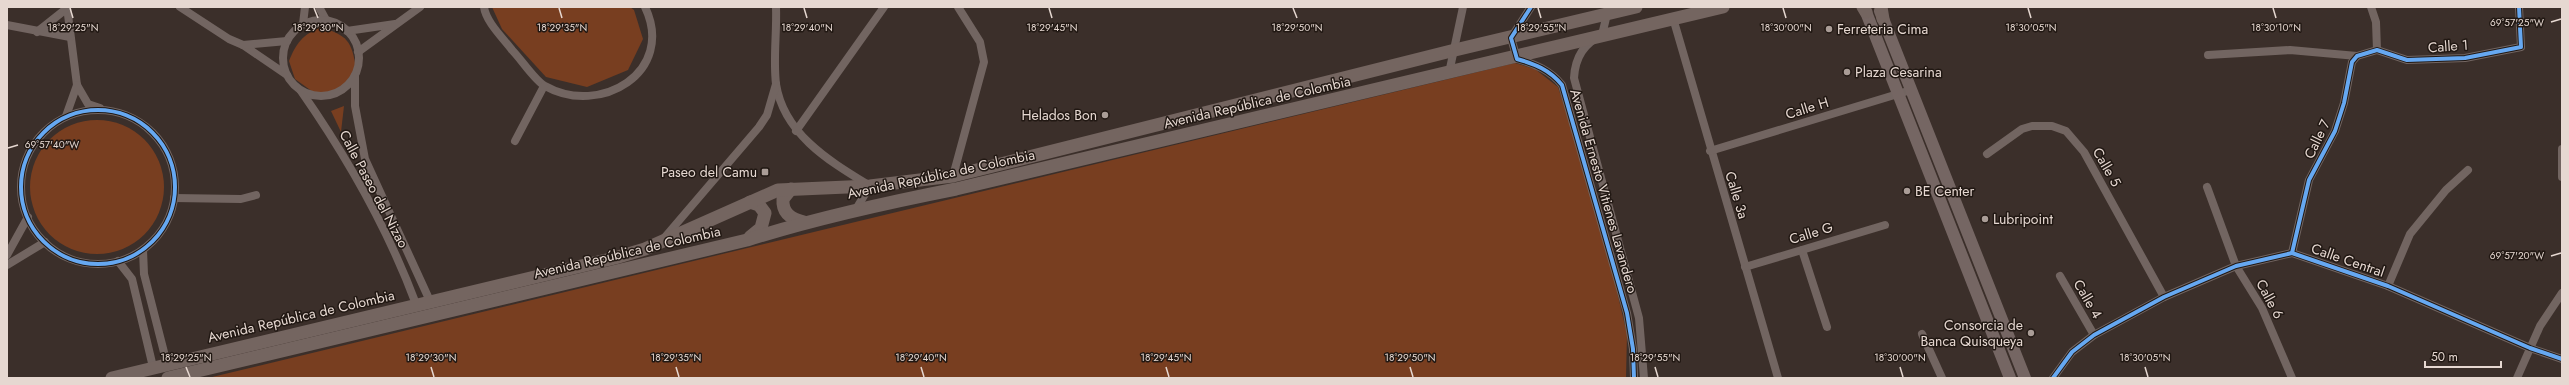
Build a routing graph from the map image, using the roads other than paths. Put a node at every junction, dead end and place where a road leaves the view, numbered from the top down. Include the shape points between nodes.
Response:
1 (180, 7) edge
2 (305, 7) edge
3 (319, 7) edge
4 (420, 7) edge
5 (645, 7) edge
6 (776, 7) edge
7 (884, 7) edge
8 (958, 7) edge
9 (1463, 7) edge
10 (1531, 7) edge
11 (1636, 7) edge
12 (1723, 7) edge
13 (2371, 7) edge
14 (2519, 7) edge
15 (67, 8) edge
16 (483, 8) edge
17 (1873, 10) edge
18 (1607, 14) junction
19 (1674, 18) junction
20 (326, 20) junction
21 (303, 24) junction
22 (396, 24) junction
23 (7, 25) edge
24 (347, 31) junction
25 (37, 32) junction
26 (1602, 35) junction
27 (70, 37) junction
28 (1511, 38) junction
29 (287, 42) junction
30 (243, 45) junction
31 (1455, 50) junction
32 (2377, 50) junction
33 (358, 52) junction
34 (2208, 55) dead end
35 (2357, 56) junction
36 (1516, 57) junction
37 (1448, 73) junction
38 (287, 75) junction
39 (355, 76) junction
40 (776, 84) junction
41 (77, 85) junction
42 (544, 86) junction
43 (301, 91) junction
44 (1905, 92) junction
45 (104, 109) junction
46 (66, 116) junction
47 (796, 131) junction
48 (515, 140) dead end
49 (2562, 149) edge
50 (1710, 151) junction
51 (1987, 154) dead end
52 (2468, 170) dead end
53 (953, 176) junction
54 (2562, 178) edge
55 (870, 186) junction
56 (2207, 187) dead end
57 (791, 189) junction
58 (256, 195) dead end
59 (1607, 197) junction
60 (174, 198) junction
61 (1596, 200) junction
62 (750, 202) junction
63 (856, 209) junction
64 (28, 217) junction
65 (804, 222) junction
66 (1885, 225) dead end
67 (747, 240) junction
68 (662, 241) junction
69 (45, 242) junction
70 (143, 250) junction
71 (1802, 250) junction
72 (2292, 253) junction
73 (7, 255) edge
74 (118, 261) junction
75 (7, 265) edge
76 (2236, 266) junction
77 (1745, 267) junction
78 (2060, 276) dead end
79 (1631, 286) junction
80 (2388, 286) junction
81 (1621, 289) junction
82 (2562, 293) edge
83 (2164, 296) junction
84 (430, 301) junction
85 (416, 304) junction
86 (1827, 327) dead end
87 (1922, 334) dead end
88 (2094, 335) junction
89 (2530, 348) junction
90 (2562, 359) edge
91 (167, 364) junction
92 (154, 367) junction
93 (112, 378) edge
94 (168, 378) edge
95 (1634, 378) edge
96 (1644, 378) edge
97 (1778, 378) edge
98 (1942, 378) edge
99 (2010, 378) edge
100 (2025, 378) edge
101 (2053, 378) edge
102 (2292, 378) edge
103 (2517, 378) edge

1 - 30 street via 229,39
2 - 21 street
3 - 20 street
4 - 22 street
5 - 42 street via 651,20 651,50 641,72 621,88 598,95 572,96
6 - 40 street
7 - 47 street
8 - 53 street via 980,42 984,62
9 - 31 street
10 - 28 street
11 - 18 main road, Avenida República de Colombia
12 - 19 main road, Avenida República de Colombia
13 - 32 street via 2376,22
14 - 32 street, Calle 1 via 2521,47 2465,58 2407,60
15 - 25 street
15 - 27 street
16 - 42 street via 498,34
17 - 44 main road
17 - 44 main road
18 - 26 street
18 - 28 main road, Avenida República de Colombia
19 - 26 main road, Avenida República de Colombia
19 - 50 street, Calle 3a
20 - 21 street via 314,20
20 - 24 street via 338,24
21 - 29 street via 293,32
22 - 24 street
22 - 33 street
23 - 25 street
24 - 33 street
25 - 27 street
26 - 36 main road, Avenida República de Colombia
26 - 59 street, Avenida Ernesto Vitienes Lavandero via 1592,39 1584,48 1574,67 1574,78
27 - 41 street
28 - 31 main road, Avenida República de Colombia
28 - 36 street
29 - 30 street
29 - 38 street via 283,53
30 - 38 street
31 - 37 street
31 - 53 main road, Avenida República de Colombia
32 - 35 street
33 - 39 street
34 - 35 street via 2290,50
35 - 72 street, Calle 7 via 2352,62 2344,103 2335,131 2309,180
36 - 37 main road, Avenida República de Colombia
36 - 61 street, Avenida Ernesto Vitienes Lavandero via 1548,72 1562,84
37 - 63 main road, Avenida República de Colombia via 956,189
38 - 43 street
39 - 43 street via 336,92 324,96
39 - 84 street, Calle Paseo del Nizao via 355,106 365,159
40 - 47 street
40 - 68 street via 767,115 759,127
41 - 45 street via 88,104
41 - 46 street
42 - 48 street
43 - 85 street, Calle Paseo del Nizao via 337,143 388,240
44 - 50 street, Calle H
44 - 99 main road
44 - 100 main road
45 - 46 street via 85,110
45 - 60 street via 138,120 152,131 171,162 175,180
46 - 64 street via 47,129 32,148 23,170 22,188
47 - 55 street via 810,145
49 - 54 street
50 - 77 street, Calle 3a
51 - 83 street, Calle 5 via 2022,129 2032,126 2052,126 2066,131 2084,152
52 - 80 street via 2446,190 2410,234
53 - 55 main road, Avenida República de Colombia
55 - 57 main road, Avenida República de Colombia
55 - 63 street
56 - 76 street, Calle 6
57 - 62 main road, Avenida República de Colombia via 778,190
57 - 65 main road via 783,199 785,213
58 - 60 street via 241,199
59 - 61 street
59 - 79 street, Avenida Ernesto Vitienes Lavandero
60 - 70 street via 169,218 158,236
61 - 81 street, Avenida Ernesto Vitienes Lavandero
62 - 67 main road via 763,208 765,220 761,228
62 - 68 main road, Avenida República de Colombia
63 - 65 main road, Avenida República de Colombia
64 - 69 street
64 - 73 street
65 - 67 main road, Avenida República de Colombia
66 - 71 street, Calle G
67 - 94 main road, Avenida República de Colombia
68 - 84 main road, Avenida República de Colombia via 615,258
69 - 74 street via 61,254 79,261 98,264
69 - 75 street
70 - 74 street
70 - 91 street via 144,274
71 - 77 street, Calle G
71 - 86 street
72 - 76 street, Calle Central
72 - 80 street, Calle Central
74 - 92 street via 132,279
76 - 83 street, Calle Central
76 - 102 street, Calle 6 via 2262,308
77 - 97 street, Calle 3a
78 - 88 street, Calle 4
79 - 81 street
79 - 96 street, Avenida Ernesto Vitienes Lavandero via 1642,334
80 - 89 street, Calle Central
81 - 95 street, Avenida Ernesto Vitienes Lavandero via 1631,331
82 - 89 street via 2540,326
83 - 88 street, Calle Central
84 - 85 main road, Avenida República de Colombia
85 - 91 main road, Avenida República de Colombia
87 - 98 street
88 - 101 street, Calle Central via 2072,352
89 - 90 street, Calle Central
89 - 103 street
91 - 92 main road, Avenida República de Colombia
92 - 93 main road, Avenida República de Colombia

